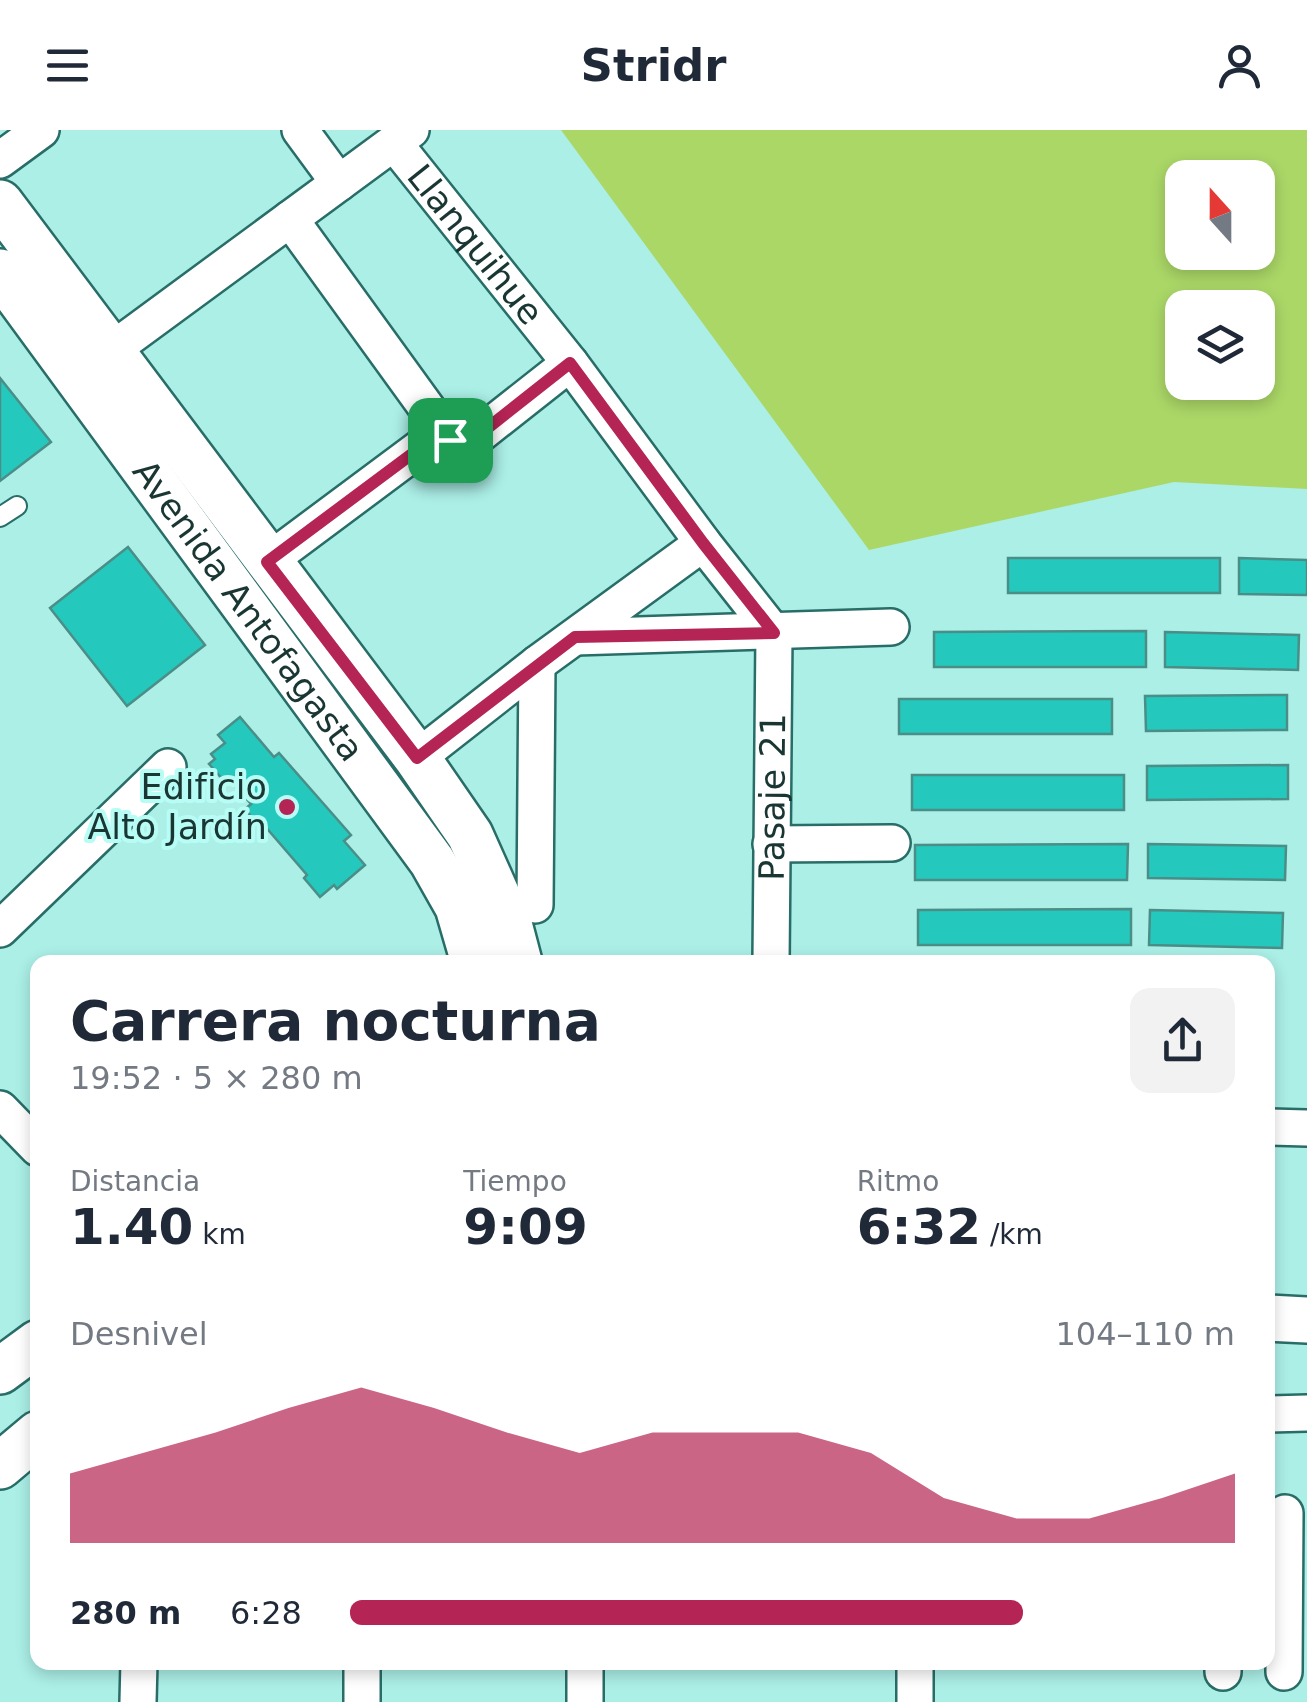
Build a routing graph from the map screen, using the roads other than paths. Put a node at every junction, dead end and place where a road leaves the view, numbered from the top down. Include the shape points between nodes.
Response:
1 (41, 130) edge
2 (300, 130) edge
3 (402, 136) edge
4 (0, 160) edge
5 (339, 183) junction
6 (0, 203) edge
7 (290, 218) junction
8 (0, 272) edge
9 (93, 363) junction
10 (570, 363) junction
11 (450, 440) junction
12 (16, 506) dead end
13 (0, 517) edge
14 (703, 543) junction
15 (267, 562) junction
16 (891, 627) dead end
17 (774, 633) junction
18 (575, 637) junction
19 (537, 664) junction
20 (417, 758) junction
21 (168, 768) dead end
22 (892, 843) dead end
23 (771, 844) junction
24 (534, 904) dead end
25 (0, 930) edge
26 (472, 955) edge
27 (517, 955) edge
28 (771, 955) edge
29 (0, 1109) edge
30 (1275, 1127) edge
31 (1307, 1128) edge
32 (30, 1140) edge
33 (30, 1349) edge
34 (0, 1372) edge
35 (1307, 1412) edge
36 (1275, 1414) edge
37 (30, 1440) edge
38 (1, 1463) edge
39 (1287, 1513) edge
40 (139, 1670) edge
41 (362, 1670) edge
42 (585, 1670) edge
43 (915, 1670) edge
44 (1284, 1672) dead end
45 (138, 1702) edge
46 (362, 1702) edge
47 (585, 1702) edge
48 (915, 1702) edge

1 - 4 street
2 - 5 street
3 - 5 street, Llanquihue
3 - 10 street, Llanquihue
5 - 7 street, Llanquihue
6 - 9 street, Avenida Antofagasta
7 - 9 street, Llanquihue
7 - 11 street
8 - 9 street, Avenida Antofagasta
9 - 15 street, Avenida Antofagasta
9 - 26 street, Avenida Antofagasta via 432,861 458,907
10 - 11 street via 480,434
10 - 14 street, Llanquihue
11 - 15 street via 428,442
12 - 13 lane
14 - 17 street, Llanquihue
14 - 18 street
15 - 20 street, Avenida Antofagasta
16 - 17 street
17 - 18 street
17 - 23 street, Pasaje 21
18 - 19 street
19 - 20 street
19 - 24 street
20 - 27 street, Avenida Antofagasta via 470,835
21 - 25 street
22 - 23 street
23 - 28 street, Pasaje 21
29 - 32 street
30 - 31 street
33 - 34 street
35 - 36 street
37 - 38 street
39 - 44 street
40 - 45 street
41 - 46 street
42 - 47 street
43 - 48 street

